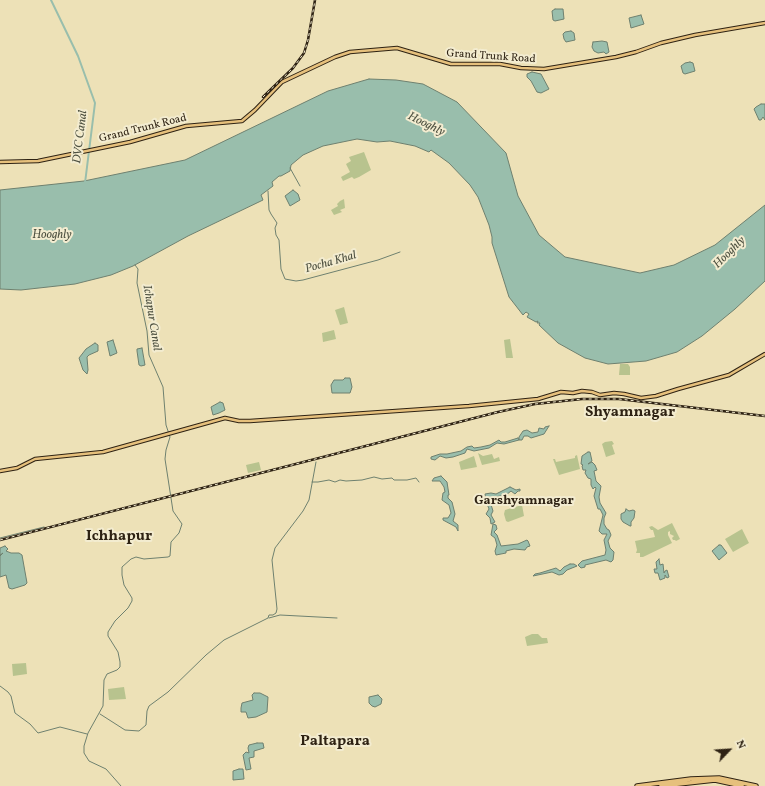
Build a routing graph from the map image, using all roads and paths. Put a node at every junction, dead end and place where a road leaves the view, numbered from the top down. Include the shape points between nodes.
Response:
1 (765, 23) edge
2 (0, 162) edge
3 (765, 354) edge
4 (0, 471) edge
5 (637, 786) edge
6 (661, 786) edge
7 (742, 786) edge
8 (756, 786) edge

1 - 2 main road, Grand Trunk Road via 697,34 616,57 541,69 500,64 451,64 397,48 350,52 282,82 242,121 186,126 130,142 38,161
3 - 4 main road via 726,376 646,398 618,393 600,395 589,391 563,392 538,399 469,406 250,421 225,418 103,452 35,460 18,468
5 - 8 highway via 705,778 721,778
6 - 7 highway via 715,780

